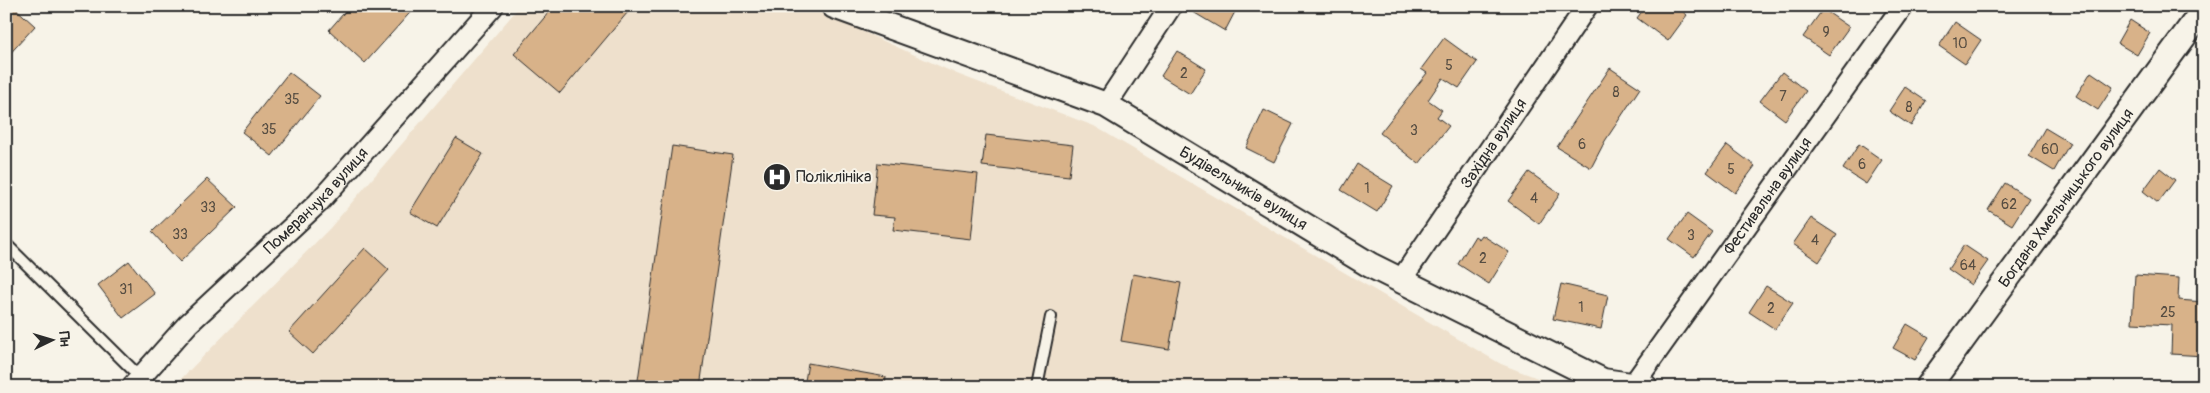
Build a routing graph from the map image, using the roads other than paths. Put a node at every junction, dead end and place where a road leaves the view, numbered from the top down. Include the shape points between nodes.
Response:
1 (493, 6) edge
2 (834, 6) edge
3 (1171, 6) edge
4 (1587, 6) edge
5 (1903, 6) edge
6 (2204, 9) edge
7 (1106, 105) junction
8 (6, 244) edge
9 (1401, 280) junction
10 (1051, 316) dead end
11 (136, 382) edge
12 (1639, 386) edge
13 (1037, 387) edge
14 (1476, 387) edge
15 (1492, 387) edge
16 (1928, 387) edge

1 - 11 street, Померанчука вулиця via 318,203 188,324
2 - 7 street, Будівельників вулиця
3 - 7 street
4 - 9 street, Західна вулиця
5 - 12 street, Фестивальна вулиця
6 - 16 street, Богдана Хмельницького вулиця
7 - 9 street, Будівельників вулиця via 1370,265
8 - 11 lane
9 - 12 street, Будівельників вулиця via 1603,381
10 - 13 lane
14 - 15 lane

